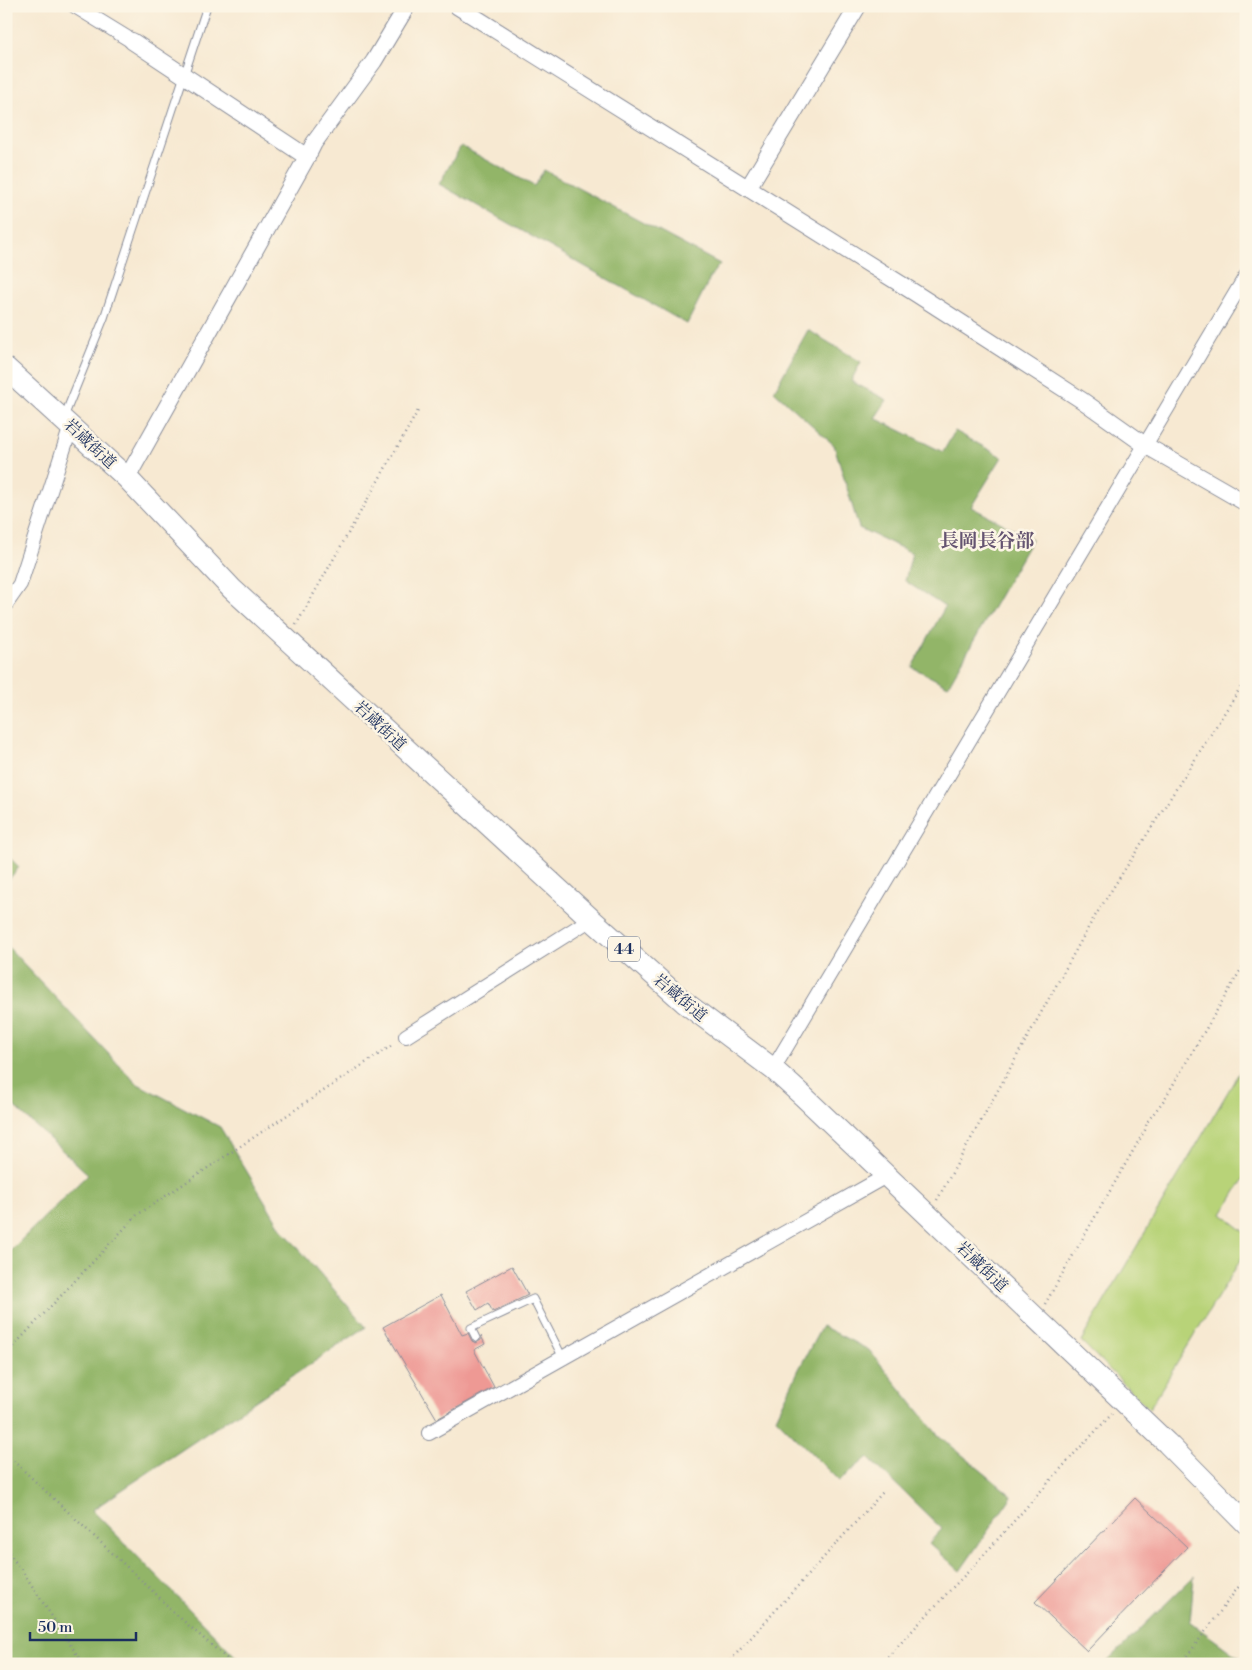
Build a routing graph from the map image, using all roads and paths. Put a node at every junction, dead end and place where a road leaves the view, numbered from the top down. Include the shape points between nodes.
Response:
1 (75, 6) edge
2 (207, 6) edge
3 (407, 6) edge
4 (457, 6) edge
5 (858, 6) edge
6 (132, 41) joint
7 (185, 75) junction
8 (307, 157) junction
9 (748, 188) junction
10 (1246, 276) edge
11 (6, 368) edge
12 (418, 409) dead end
13 (67, 423) junction
14 (1145, 445) junction
15 (127, 478) junction
16 (1246, 503) edge
17 (6, 604) edge
18 (287, 640) junction
19 (1246, 679) edge
20 (591, 919) junction
21 (1246, 961) edge
22 (406, 1036) joint
23 (773, 1069) junction
24 (886, 1176) junction
25 (928, 1216) junction
26 (1036, 1319) junction
27 (476, 1338) dead end
28 (6, 1354) edge
29 (563, 1358) junction
30 (1124, 1402) junction
31 (428, 1433) dead end
32 (6, 1454) edge
33 (884, 1491) dead end
34 (1246, 1524) edge
35 (6, 1549) edge
36 (1246, 1577) edge
37 (83, 1664) edge
38 (233, 1664) edge
39 (727, 1664) edge
40 (881, 1664) edge
41 (1181, 1664) edge

1 - 6 street
2 - 7 lane
3 - 8 street via 374,61
4 - 9 street
5 - 9 street
6 - 7 street
7 - 8 street
7 - 13 lane
8 - 15 street
9 - 14 street via 1083,401
10 - 14 street
11 - 13 main road, 岩蔵街道 / 44
12 - 18 path
13 - 15 main road, 岩蔵街道 / 44
13 - 17 street via 20,584
14 - 16 street
14 - 23 street
15 - 18 main road, 岩蔵街道 / 44 via 232,589
18 - 20 main road, 岩蔵街道 / 44
19 - 25 path via 1092,921
20 - 22 street
20 - 23 main road, 岩蔵街道 / 44 via 684,1002
21 - 26 path via 1164,1100 1146,1122 1145,1130
22 - 28 path via 137,1215
23 - 24 main road, 岩蔵街道 / 44
24 - 25 main road, 岩蔵街道 / 44
24 - 29 street
25 - 26 main road, 岩蔵街道 / 44
26 - 30 main road, 岩蔵街道 / 44
27 - 29 lane via 471,1328 533,1299
29 - 31 street
30 - 34 main road, 岩蔵街道 / 44
30 - 40 path
32 - 38 path
33 - 39 path
35 - 37 path
36 - 41 path

